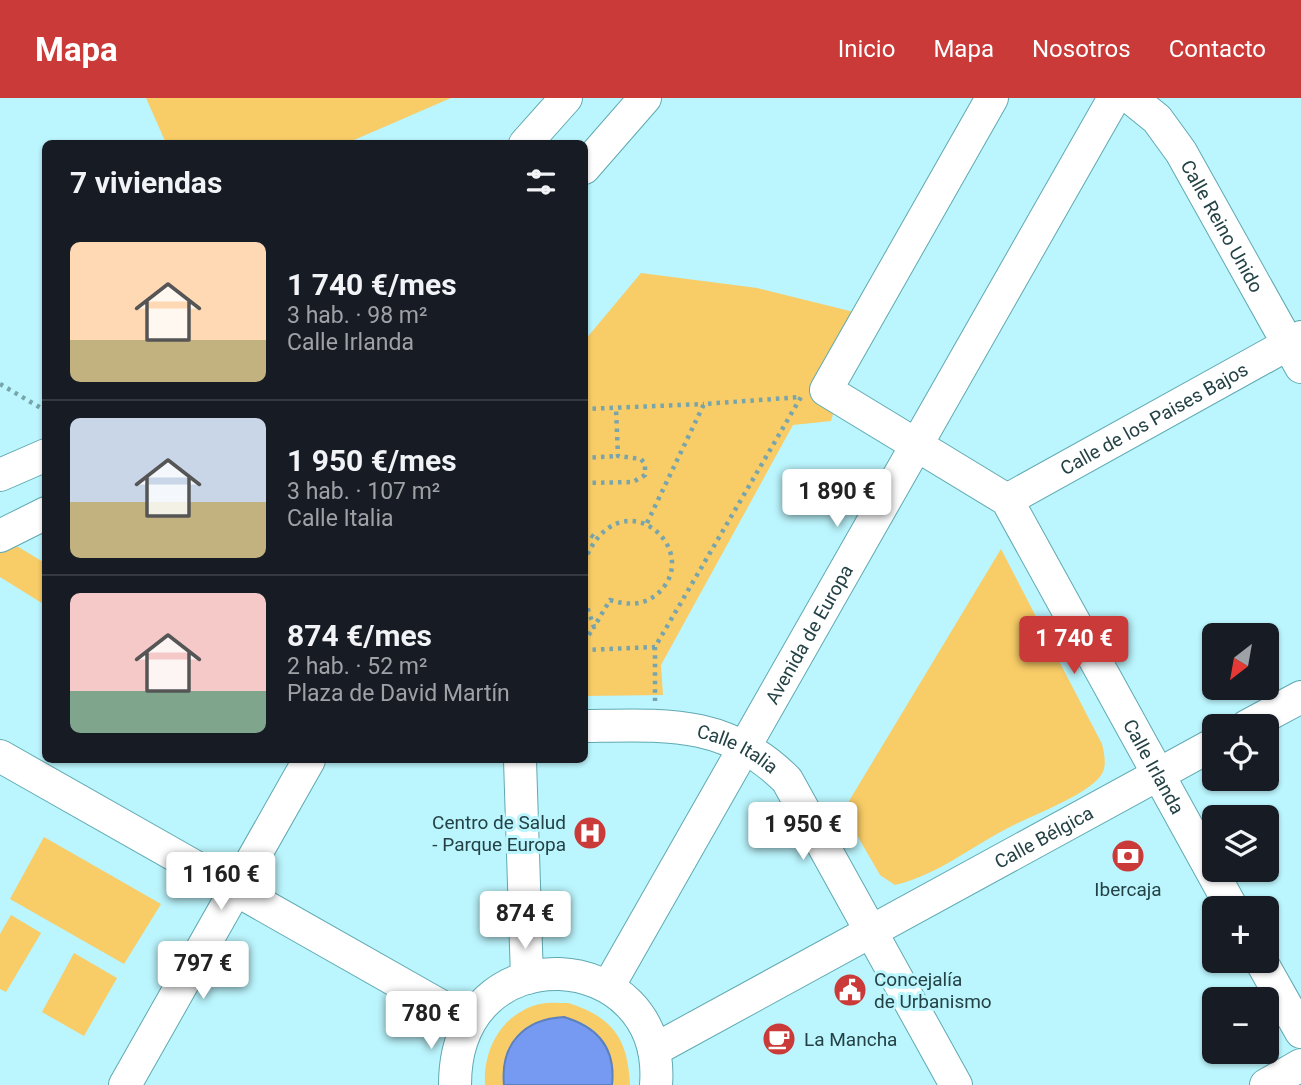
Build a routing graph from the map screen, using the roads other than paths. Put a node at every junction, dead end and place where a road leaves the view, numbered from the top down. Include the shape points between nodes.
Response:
1 (566, 98) edge
2 (645, 98) edge
3 (992, 98) edge
4 (1114, 98) edge
5 (1131, 98) edge
6 (529, 140) edge
7 (588, 163) edge
8 (1297, 349) edge
9 (914, 445) junction
10 (42, 457) edge
11 (0, 475) edge
12 (1007, 500) junction
13 (42, 515) edge
14 (0, 536) edge
15 (1301, 697) edge
16 (1269, 714) edge
17 (588, 726) edge
18 (745, 748) junction
19 (1202, 751) edge
20 (0, 756) edge
21 (307, 763) edge
22 (520, 763) edge
23 (1159, 775) junction
24 (236, 890) junction
25 (1225, 896) edge
26 (873, 931) junction
27 (1268, 973) edge
28 (527, 978) junction
29 (608, 987) junction
30 (469, 1022) junction
31 (1301, 1032) edge
32 (654, 1050) junction
33 (1301, 1065) edge
34 (125, 1085) edge
35 (456, 1085) edge
36 (656, 1085) edge
37 (956, 1085) edge
38 (1266, 1085) edge

1 - 6 street
2 - 7 street
3 - 9 street via 826,390
4 - 9 street, Avenida de Europa
5 - 8 street, Calle Reino Unido via 1157,119 1181,152
8 - 12 street, Calle de los Paises Bajos
9 - 12 street
9 - 18 street, Avenida de Europa
10 - 11 street
12 - 23 street, Calle Irlanda
13 - 14 street
15 - 16 street
17 - 18 street, Calle Italia via 700,729
18 - 26 street, Calle Italia via 787,780
18 - 29 street, Avenida de Europa
19 - 23 street, Calle Bélgica
20 - 24 street
21 - 24 street
22 - 28 street
23 - 25 street, Calle Irlanda
23 - 26 street, Calle Bélgica
24 - 30 street
24 - 34 street
26 - 32 street, Calle Bélgica
26 - 37 street, Calle Italia
27 - 31 street
28 - 29 street via 547,973 579,975
28 - 30 street via 489,998
29 - 32 street via 633,1008
30 - 35 street via 457,1052
32 - 36 street
33 - 38 street

